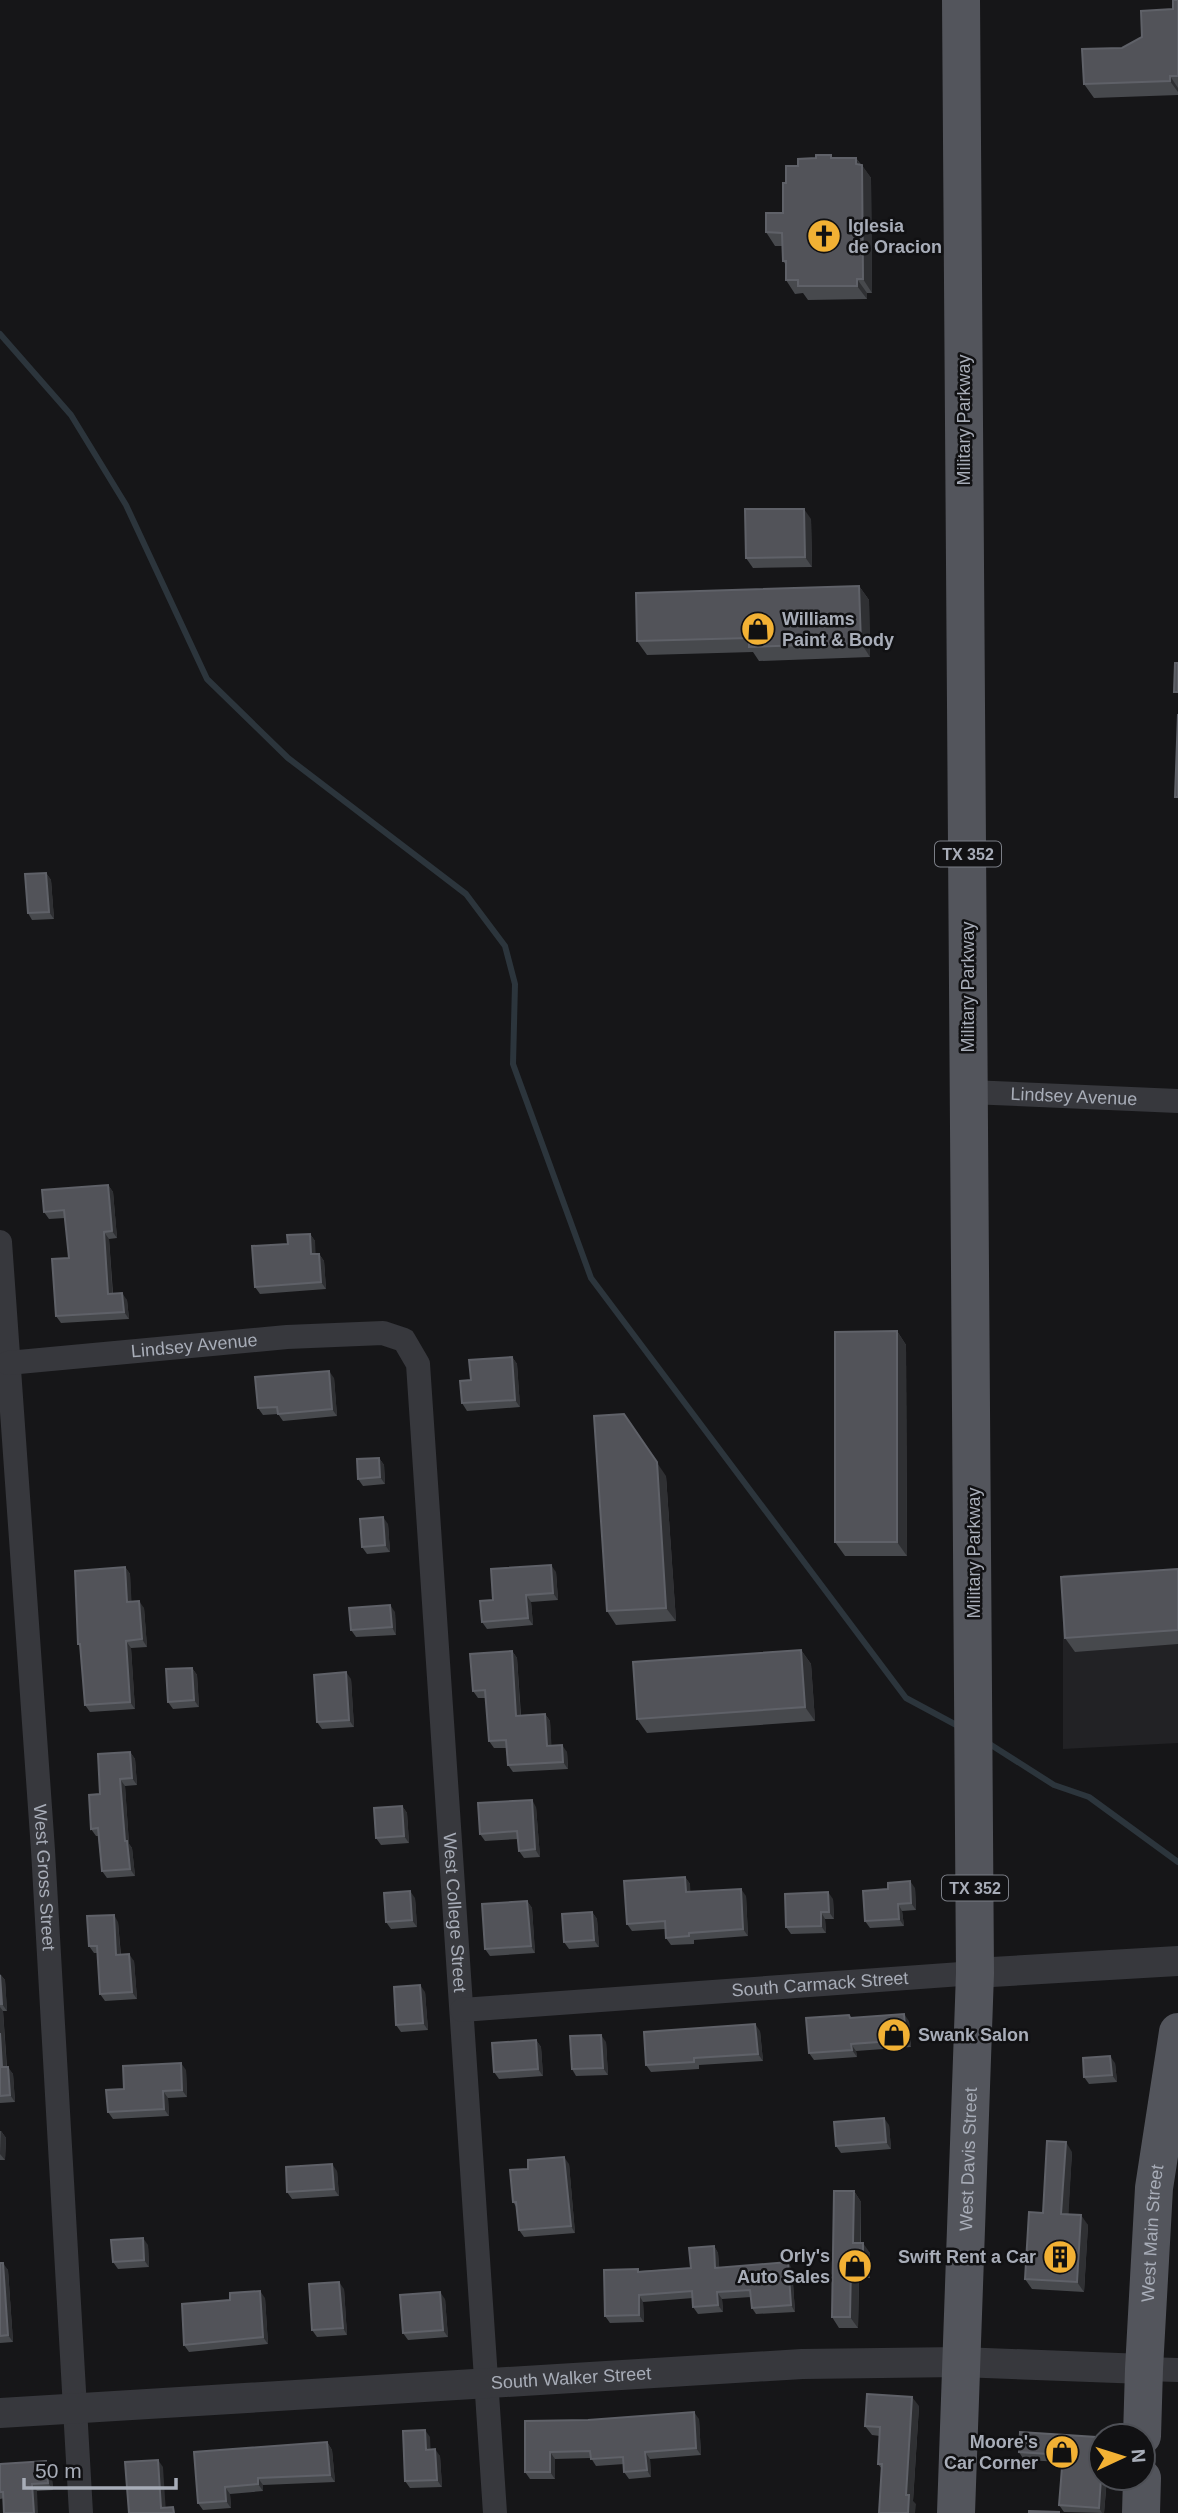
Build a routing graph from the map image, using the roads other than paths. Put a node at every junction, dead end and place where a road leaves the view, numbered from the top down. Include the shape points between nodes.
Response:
1 (961, 0) edge
2 (969, 1092) junction
3 (1178, 1101) edge
4 (0, 1242) edge
5 (383, 1333) joint
6 (8, 1363) junction
7 (1178, 1961) edge
8 (975, 1973) junction
9 (462, 2010) junction
10 (1178, 2032) edge
11 (960, 2362) junction
12 (1161, 2369) edge
13 (487, 2382) junction
14 (74, 2409) junction
15 (0, 2413) edge
16 (1146, 2422) edge
17 (1142, 2492) edge
18 (81, 2513) edge
19 (495, 2513) edge
20 (956, 2513) edge
21 (1141, 2513) edge

1 - 2 main road, Military Parkway / TX 352
2 - 3 street, Lindsey Avenue
2 - 8 main road, Military Parkway / TX 352
4 - 6 street, West Gross Street
5 - 6 street, Lindsey Avenue via 287,1336
5 - 9 street, West College Street via 404,1340 418,1364
6 - 14 street, West Gross Street via 43,1850
7 - 8 street, South Carmack Street
8 - 9 street, South Carmack Street
8 - 11 main road, West Davis Street / TX 352
9 - 13 street, West College Street
10 - 12 main road, West Main Street via 1154,2188
11 - 12 street, South Walker Street
11 - 13 street, South Walker Street via 802,2364
11 - 20 main road, West Davis Street / TX 352
12 - 16 main road, West Main Street
13 - 14 street, South Walker Street
13 - 19 street, West College Street
14 - 15 street, South Walker Street
14 - 18 street, West Gross Street
17 - 21 main road

